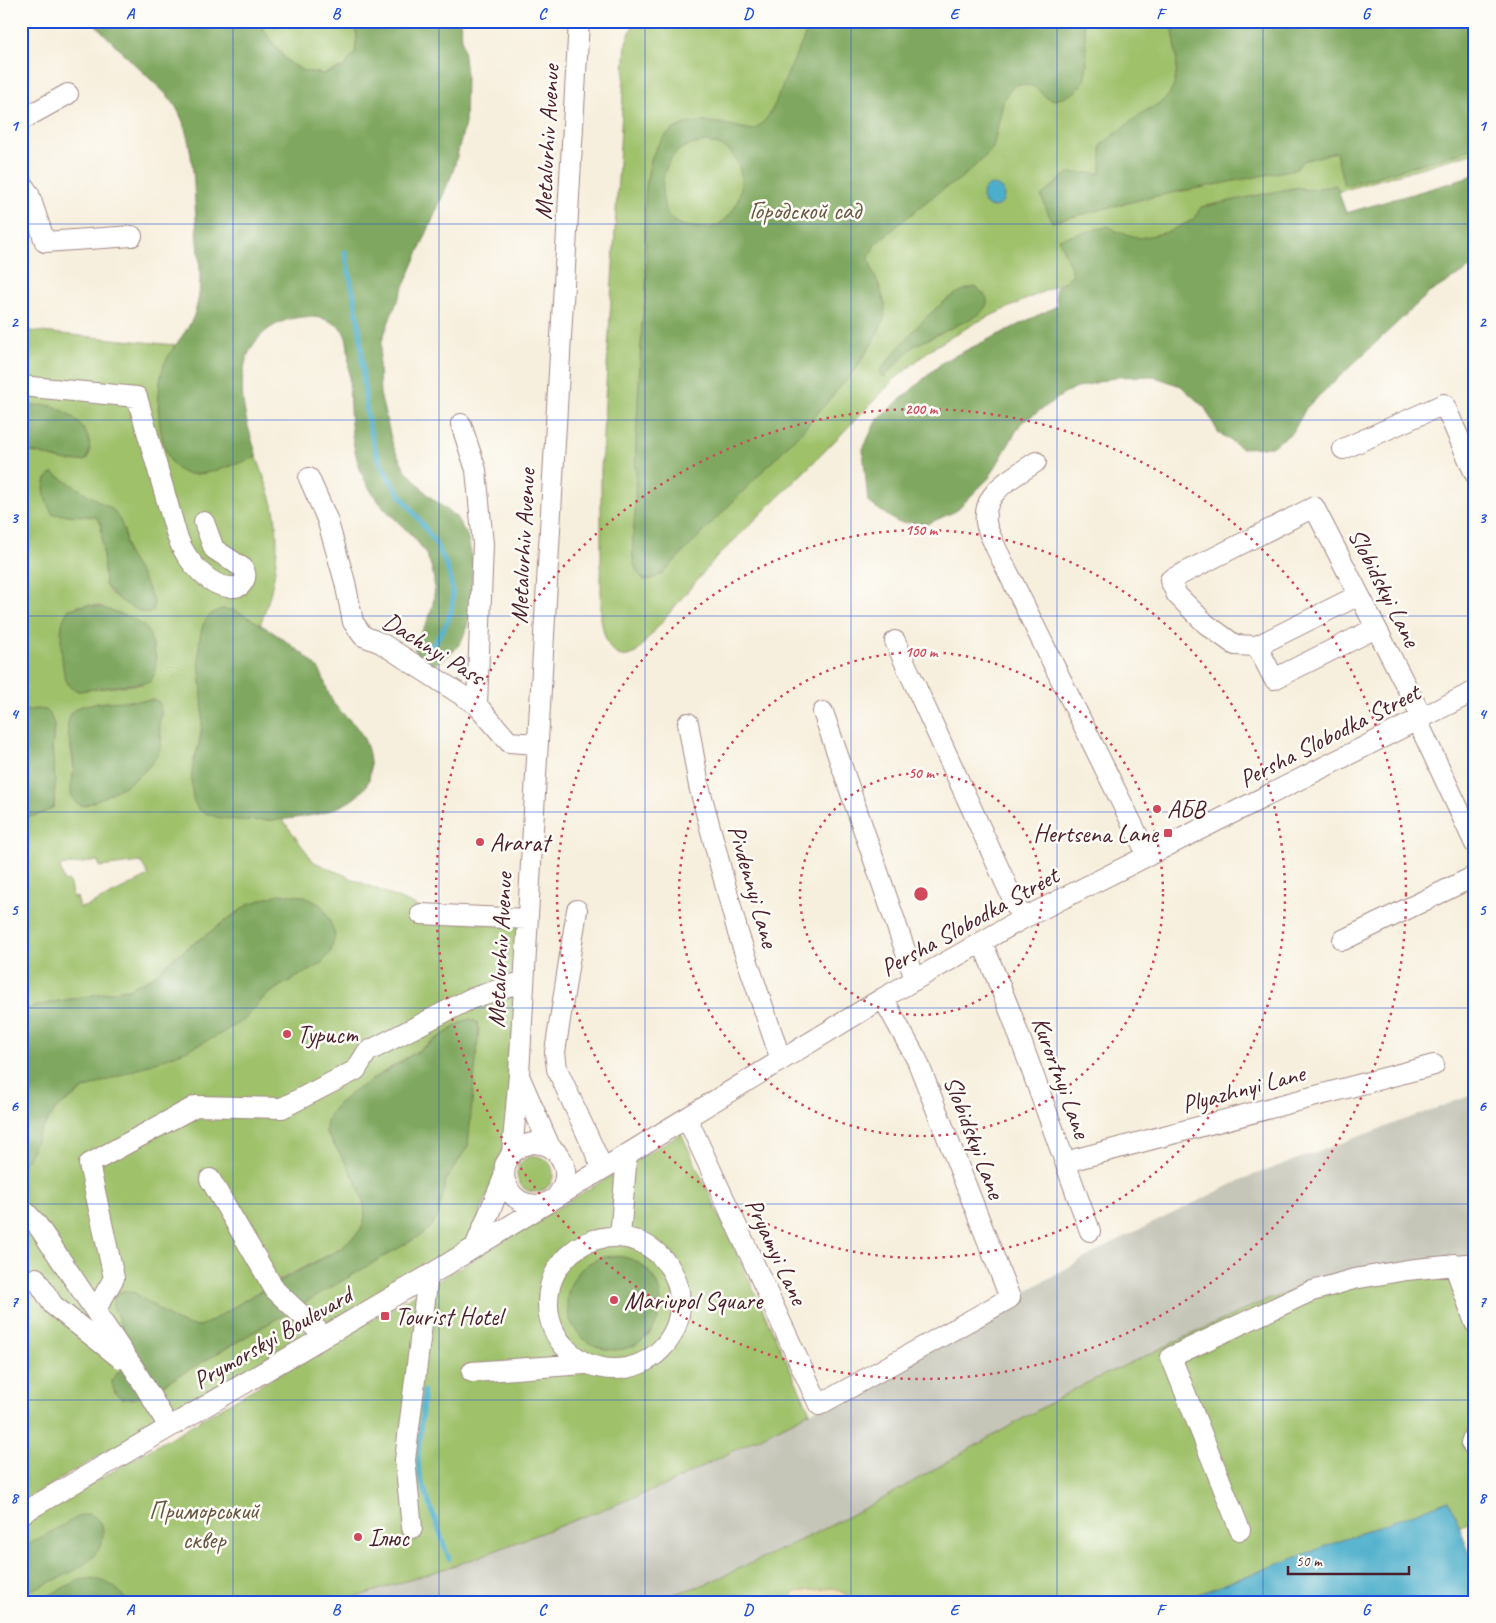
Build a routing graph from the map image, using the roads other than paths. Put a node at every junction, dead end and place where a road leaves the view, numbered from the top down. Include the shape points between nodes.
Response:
1 (579, 21) edge
2 (68, 94) dead end
3 (21, 120) edge
4 (21, 182) edge
5 (132, 236) dead end
6 (21, 386) edge
7 (461, 424) dead end
8 (1343, 449) dead end
9 (1036, 462) dead end
10 (1475, 474) edge
11 (309, 478) dead end
12 (204, 522) dead end
13 (1359, 595) junction
14 (1376, 628) junction
15 (895, 641) dead end
16 (1257, 646) junction
17 (1475, 691) edge
18 (477, 705) junction
19 (823, 712) dead end
20 (1420, 719) junction
21 (688, 723) dead end
22 (537, 744) junction
23 (1475, 844) edge
24 (1148, 856) junction
25 (1475, 876) edge
26 (577, 910) dead end
27 (421, 914) dead end
28 (528, 919) junction
29 (1022, 919) junction
30 (1343, 940) dead end
31 (982, 942) junction
32 (914, 979) junction
33 (524, 981) junction
34 (882, 998) junction
35 (781, 1060) junction
36 (1434, 1065) dead end
37 (519, 1074) junction
38 (687, 1118) junction
39 (550, 1147) junction
40 (512, 1153) junction
41 (627, 1154) junction
42 (1065, 1162) junction
43 (564, 1163) junction
44 (598, 1171) junction
45 (504, 1178) junction
46 (210, 1179) dead end
47 (552, 1200) junction
48 (21, 1207) edge
49 (28, 1228) edge
50 (1090, 1231) dead end
51 (620, 1237) junction
52 (475, 1247) junction
53 (1475, 1263) edge
54 (1454, 1264) junction
55 (428, 1276) junction
56 (36, 1278) dead end
57 (95, 1311) junction
58 (1475, 1324) edge
59 (324, 1336) junction
60 (585, 1364) junction
61 (135, 1370) junction
62 (472, 1372) dead end
63 (819, 1405) joint
64 (169, 1427) junction
65 (26, 1504) edge
66 (412, 1528) dead end
67 (1240, 1530) dead end

1 - 22 street, Metalurhiv Avenue
2 - 3 street
4 - 5 street via 29,194 45,242
6 - 12 street via 137,397 186,557 210,579 240,586 246,578 245,573 214,549
7 - 18 street via 476,470 483,544
8 - 10 street via 1444,404
9 - 24 street via 998,488 987,504 986,523
11 - 18 street, Dachnyi Pass via 327,519 353,622 364,636 381,643
13 - 14 street, Slobidskyi Lane
13 - 16 street
13 - 16 street, Slobidskyi Lane via 1314,507 1170,580 1177,595 1206,624 1235,645
14 - 16 street via 1274,679
14 - 20 street, Slobidskyi Lane
15 - 29 street
17 - 20 street, Persha Slobodka Street
18 - 22 street, Dachnyi Pass via 508,742
19 - 32 street
20 - 23 street, Slobidskyi Lane
20 - 24 street, Persha Slobodka Street
21 - 35 street, Pivdennyi Lane via 699,786 738,933
22 - 28 street, Metalurhiv Avenue
24 - 29 street, Persha Slobodka Street
25 - 30 street
26 - 44 street via 556,1052 557,1069
27 - 28 street
28 - 33 street, Metalurhiv Avenue
29 - 31 street, Persha Slobodka Street
31 - 32 street, Persha Slobodka Street
31 - 42 street, Kurortnyi Lane
32 - 34 street, Persha Slobodka Street
33 - 37 street, Metalurhiv Avenue
33 - 57 street via 470,999 367,1052 356,1070 282,1108 196,1106 89,1164 114,1278
34 - 35 street, Persha Slobodka Street
34 - 63 street, Slobidskyi Lane via 917,1060 1010,1298
35 - 38 street, Persha Slobodka Street
36 - 42 street, Plyazhnyi Lane
37 - 39 street
37 - 40 street, Metalurhiv Avenue
38 - 41 street, Persha Slobodka Street
38 - 63 street, Pryamyi Lane
39 - 40 street via 533,1143
39 - 43 street
40 - 45 street via 505,1164
41 - 44 street, Persha Slobodka Street
41 - 51 street
42 - 50 street, Kurortnyi Lane
43 - 44 street
43 - 47 street via 564,1184
44 - 47 street, Persha Slobodka Street
45 - 47 street via 508,1190 517,1199 535,1205
45 - 52 street
46 - 59 street via 276,1290
47 - 52 street, Prymorskyi Boulevard
48 - 49 street
49 - 57 street
51 - 60 street via 598,1238 578,1247 562,1261 550,1283 547,1306 552,1330 566,1350
51 - 60 street via 641,1242 659,1254 673,1271 681,1293 680,1318 671,1340 654,1358 624,1369 608,1370
52 - 55 street, Prymorskyi Boulevard
53 - 54 street
54 - 58 street
54 - 67 street via 1354,1279 1309,1292 1172,1357
55 - 59 street, Prymorskyi Boulevard
55 - 66 street via 405,1460
56 - 61 street via 53,1305
57 - 61 street
59 - 64 street, Prymorskyi Boulevard
60 - 62 street
61 - 64 street
64 - 65 street, Prymorskyi Boulevard

